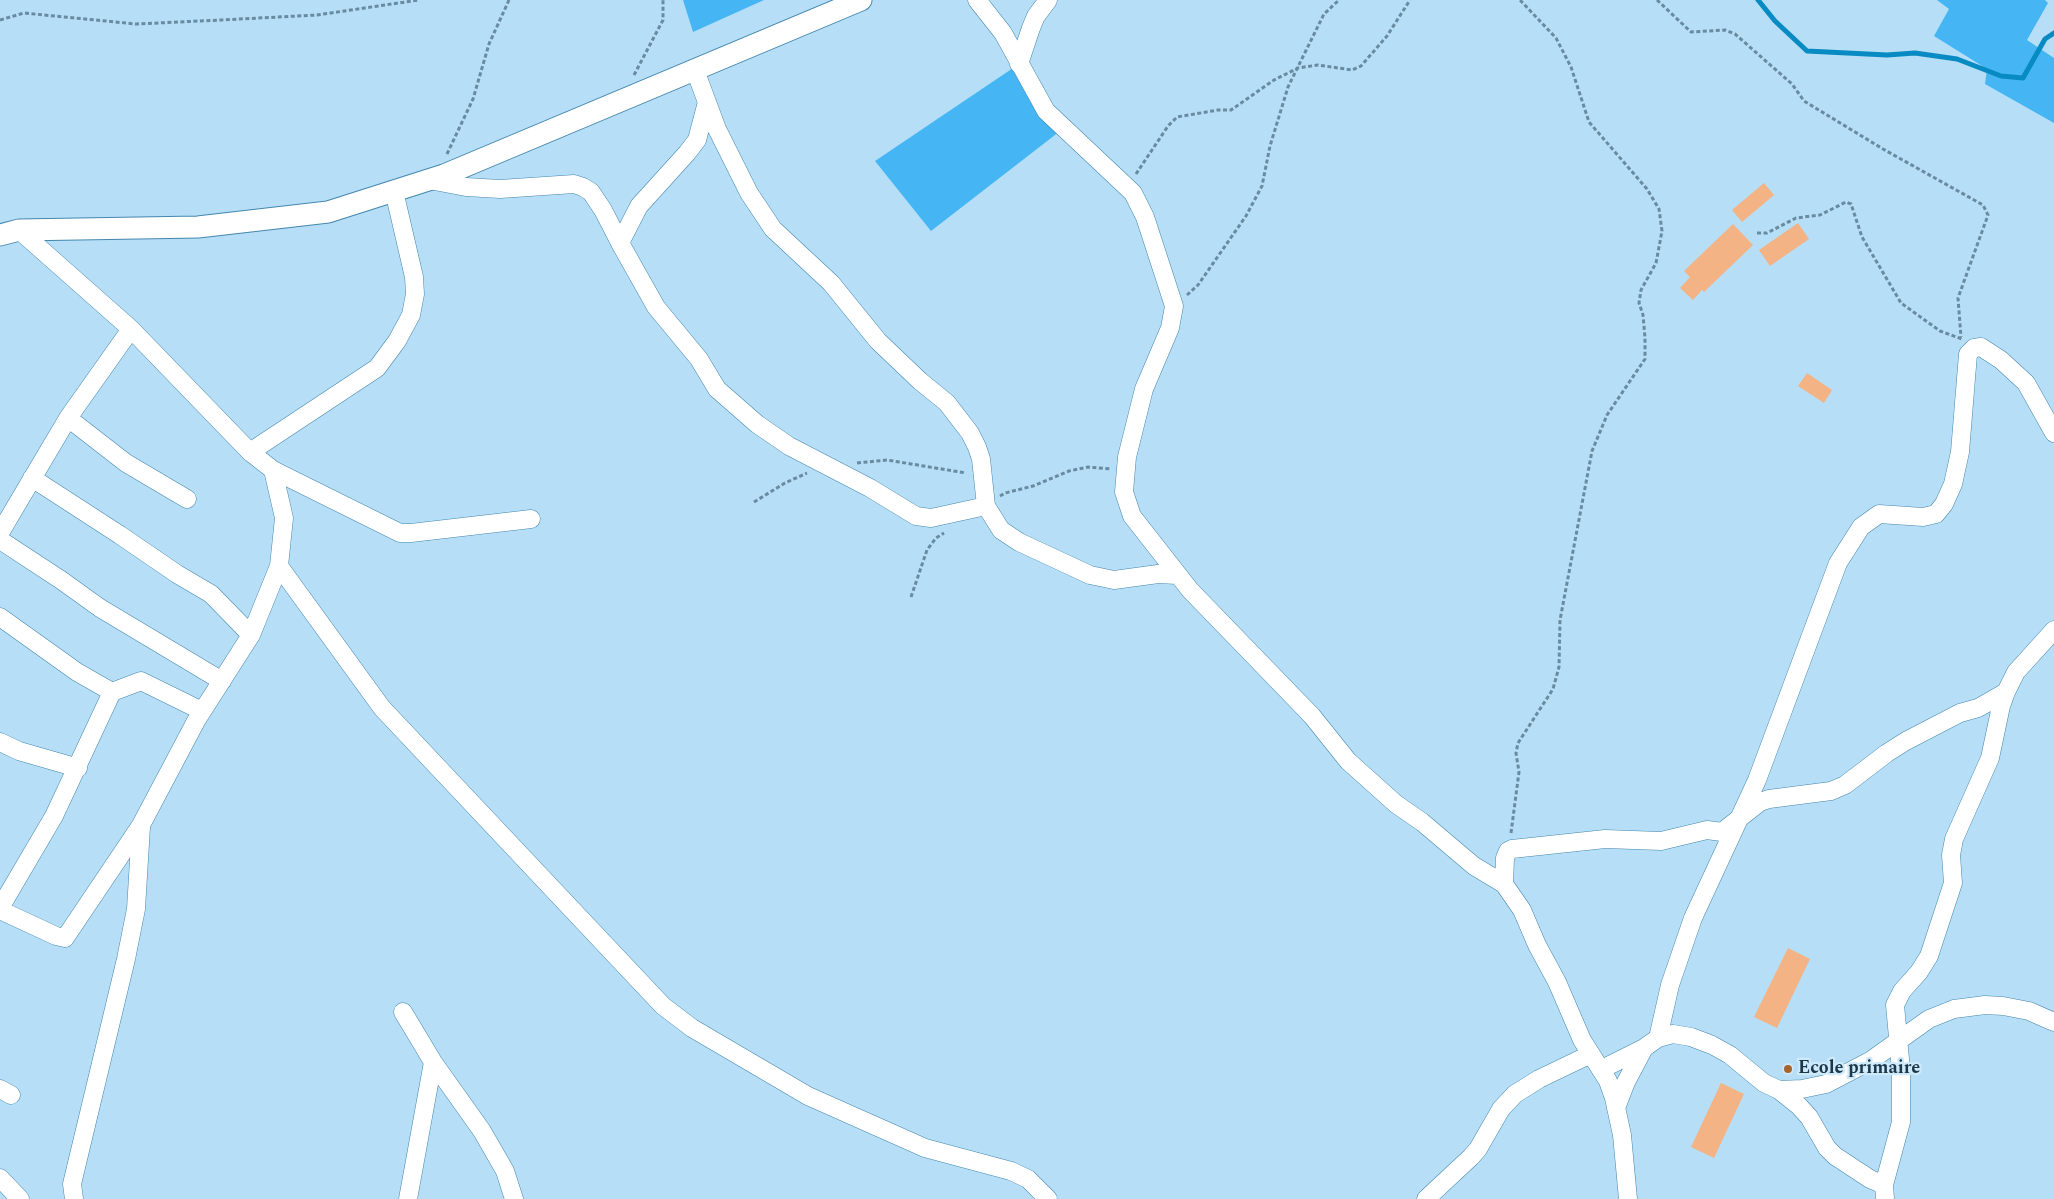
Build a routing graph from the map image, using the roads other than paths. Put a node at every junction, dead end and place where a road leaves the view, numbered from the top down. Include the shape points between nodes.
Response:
1 (861, 0) edge
2 (977, 0) edge
3 (1048, 0) edge
4 (1019, 64) junction
5 (695, 70) junction
6 (707, 102) junction
7 (429, 180) junction
8 (394, 191) junction
9 (10, 233) edge
10 (620, 243) junction
11 (131, 329) junction
12 (68, 418) junction
13 (2054, 433) edge
14 (250, 452) junction
15 (273, 470) junction
16 (32, 478) junction
17 (187, 499) dead end
18 (986, 506) junction
19 (531, 519) dead end
20 (0, 532) edge
21 (0, 540) edge
22 (279, 566) junction
23 (1178, 575) junction
24 (0, 617) edge
25 (2054, 630) edge
26 (251, 635) junction
27 (222, 681) junction
28 (112, 692) junction
29 (2006, 692) junction
30 (202, 711) junction
31 (0, 742) edge
32 (78, 768) junction
33 (1741, 816) junction
34 (141, 825) junction
35 (1504, 884) junction
36 (0, 909) edge
37 (403, 1012) dead end
38 (2054, 1022) edge
39 (1900, 1041) junction
40 (1651, 1043) junction
41 (1591, 1054) junction
42 (434, 1062) junction
43 (1602, 1069) junction
44 (1779, 1090) junction
45 (1616, 1108) junction
46 (0, 1178) edge
47 (1884, 1192) edge
48 (20, 1199) edge
49 (74, 1199) edge
50 (408, 1199) edge
51 (514, 1199) edge
52 (1048, 1199) edge
53 (1426, 1199) edge
54 (1628, 1199) edge

1 - 5 street
2 - 4 street via 1003,33
3 - 4 street via 1036,16
4 - 23 street via 1046,111 1133,193 1145,217 1174,306 1170,328 1144,390 1128,457 1124,492 1132,516
5 - 6 street
5 - 7 street
6 - 10 street via 697,140 639,206
6 - 18 street via 749,192 773,229 831,283 878,341 947,403 970,433 981,460
7 - 8 street
7 - 10 street via 491,189 574,184 590,192
8 - 9 street via 328,212 198,226
8 - 14 street via 415,294 411,315 397,341 377,368
9 - 11 street
10 - 18 street via 656,307 699,359 717,389 757,424 789,446 916,516 931,518
11 - 12 street
11 - 14 street
12 - 16 street
12 - 17 street via 126,463
13 - 33 street via 2026,383 1995,354 1968,343 1960,452 1953,484 1944,504 1936,514 1923,517 1879,514 1862,527 1849,544 1838,563
14 - 15 street
15 - 19 street via 400,533
15 - 22 street via 284,518
16 - 20 street
16 - 26 street via 211,594
18 - 23 street via 1001,530 1019,542 1090,575 1114,580 1158,574
21 - 27 street via 100,608
22 - 26 street
22 - 52 street via 382,708 663,1006 692,1028 808,1096 925,1148 1011,1171 1028,1180
23 - 35 street via 1312,716 1348,761 1474,866
24 - 28 street via 77,672
25 - 29 street via 2016,672
26 - 27 street
27 - 30 street
28 - 30 street via 140,681
28 - 32 street
29 - 33 street via 1906,740 1846,785 1830,791 1769,799
29 - 39 street via 1990,758 1954,839 1954,883 1929,956 1895,1005
30 - 34 street
31 - 32 street via 19,751
32 - 36 street
33 - 35 street via 1722,832 1708,830 1661,841 1605,839 1512,849 1505,858
33 - 40 street via 1693,918
34 - 36 street via 65,938
34 - 49 street via 136,909 72,1184
35 - 41 street via 1522,910
37 - 42 street
38 - 39 street via 2029,1011 1967,1006 1929,1019
39 - 44 street via 1826,1084
39 - 47 street via 1901,1122
40 - 43 street
40 - 44 street via 1673,1034 1691,1037 1730,1055 1764,1083
40 - 45 street via 1626,1082
41 - 43 street
41 - 53 street via 1515,1094 1501,1109 1478,1149
42 - 50 street
42 - 51 street via 482,1131 505,1171
43 - 45 street
44 - 47 street via 1805,1112 1822,1142 1836,1156
45 - 54 street
46 - 48 street

